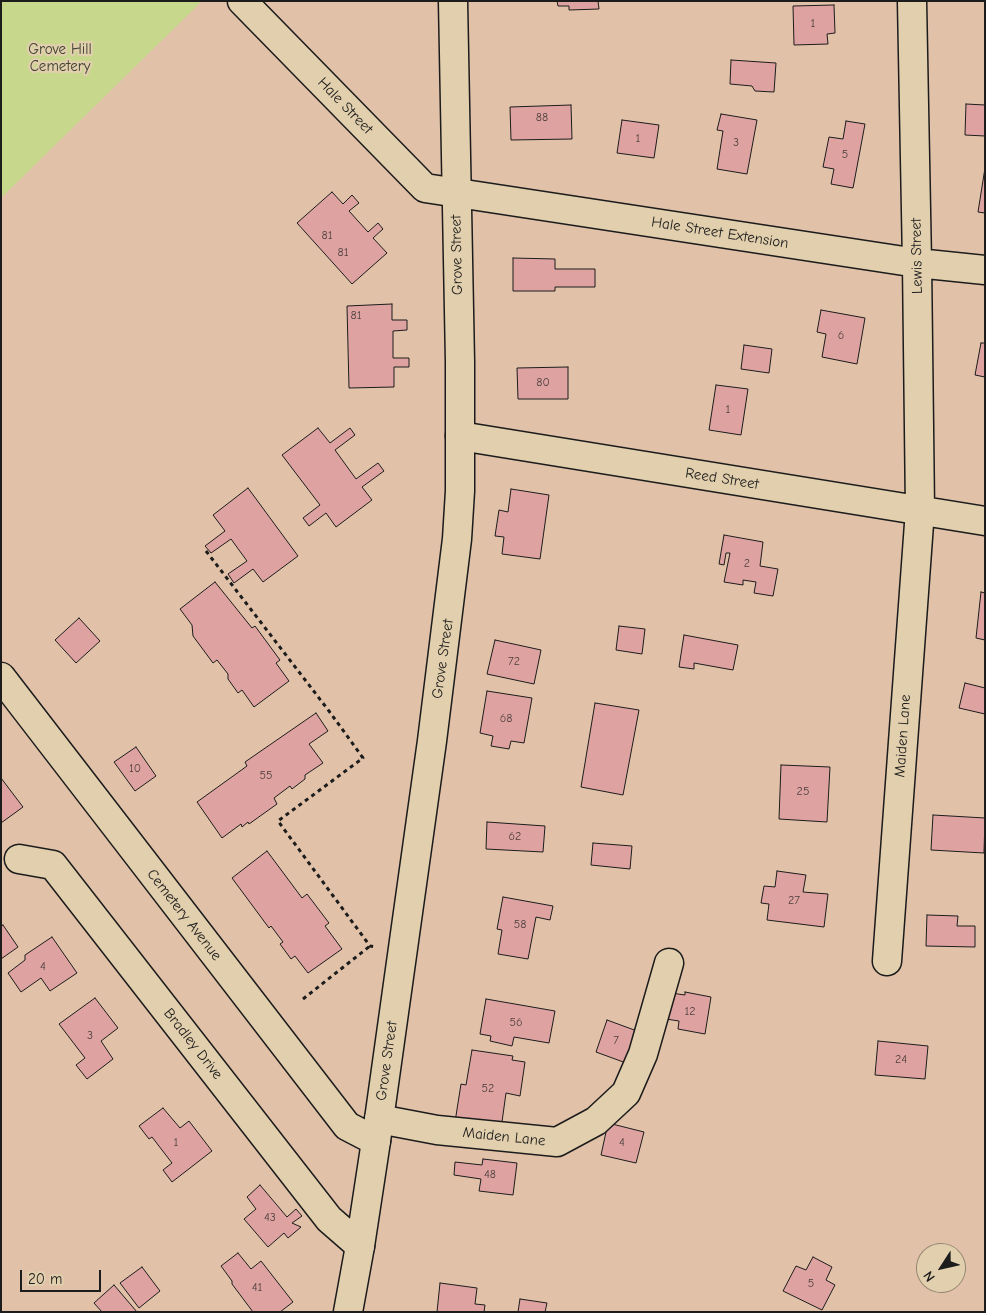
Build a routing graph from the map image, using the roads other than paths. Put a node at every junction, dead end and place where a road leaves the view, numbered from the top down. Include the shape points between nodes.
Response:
1 (242, 1) edge
2 (453, 1) edge
3 (912, 1) edge
4 (456, 193) junction
5 (917, 263) junction
6 (985, 270) edge
7 (460, 436) junction
8 (920, 510) junction
9 (985, 521) edge
10 (1, 677) edge
11 (19, 859) dead end
12 (886, 961) dead end
13 (670, 963) dead end
14 (378, 1130) junction
15 (360, 1246) junction
16 (348, 1312) edge

1 - 4 street, Hale Street via 425,188
2 - 4 street, Grove Street
3 - 5 street, Lewis Street
4 - 5 street, Hale Street Extension
4 - 7 street, Grove Street
5 - 6 street, Hale Street Extension
5 - 8 street, Lewis Street
7 - 8 street, Reed Street
7 - 14 street, Grove Street via 460,491 452,587
8 - 9 street, Reed Street
8 - 12 street, Maiden Lane
10 - 14 street, Cemetery Avenue via 347,1126
11 - 15 street, Bradley Drive via 53,865 329,1219
13 - 14 street, Maiden Lane via 642,1054 626,1093 596,1121 557,1142 437,1130
14 - 15 street, Grove Street
15 - 16 street, Grove Street

